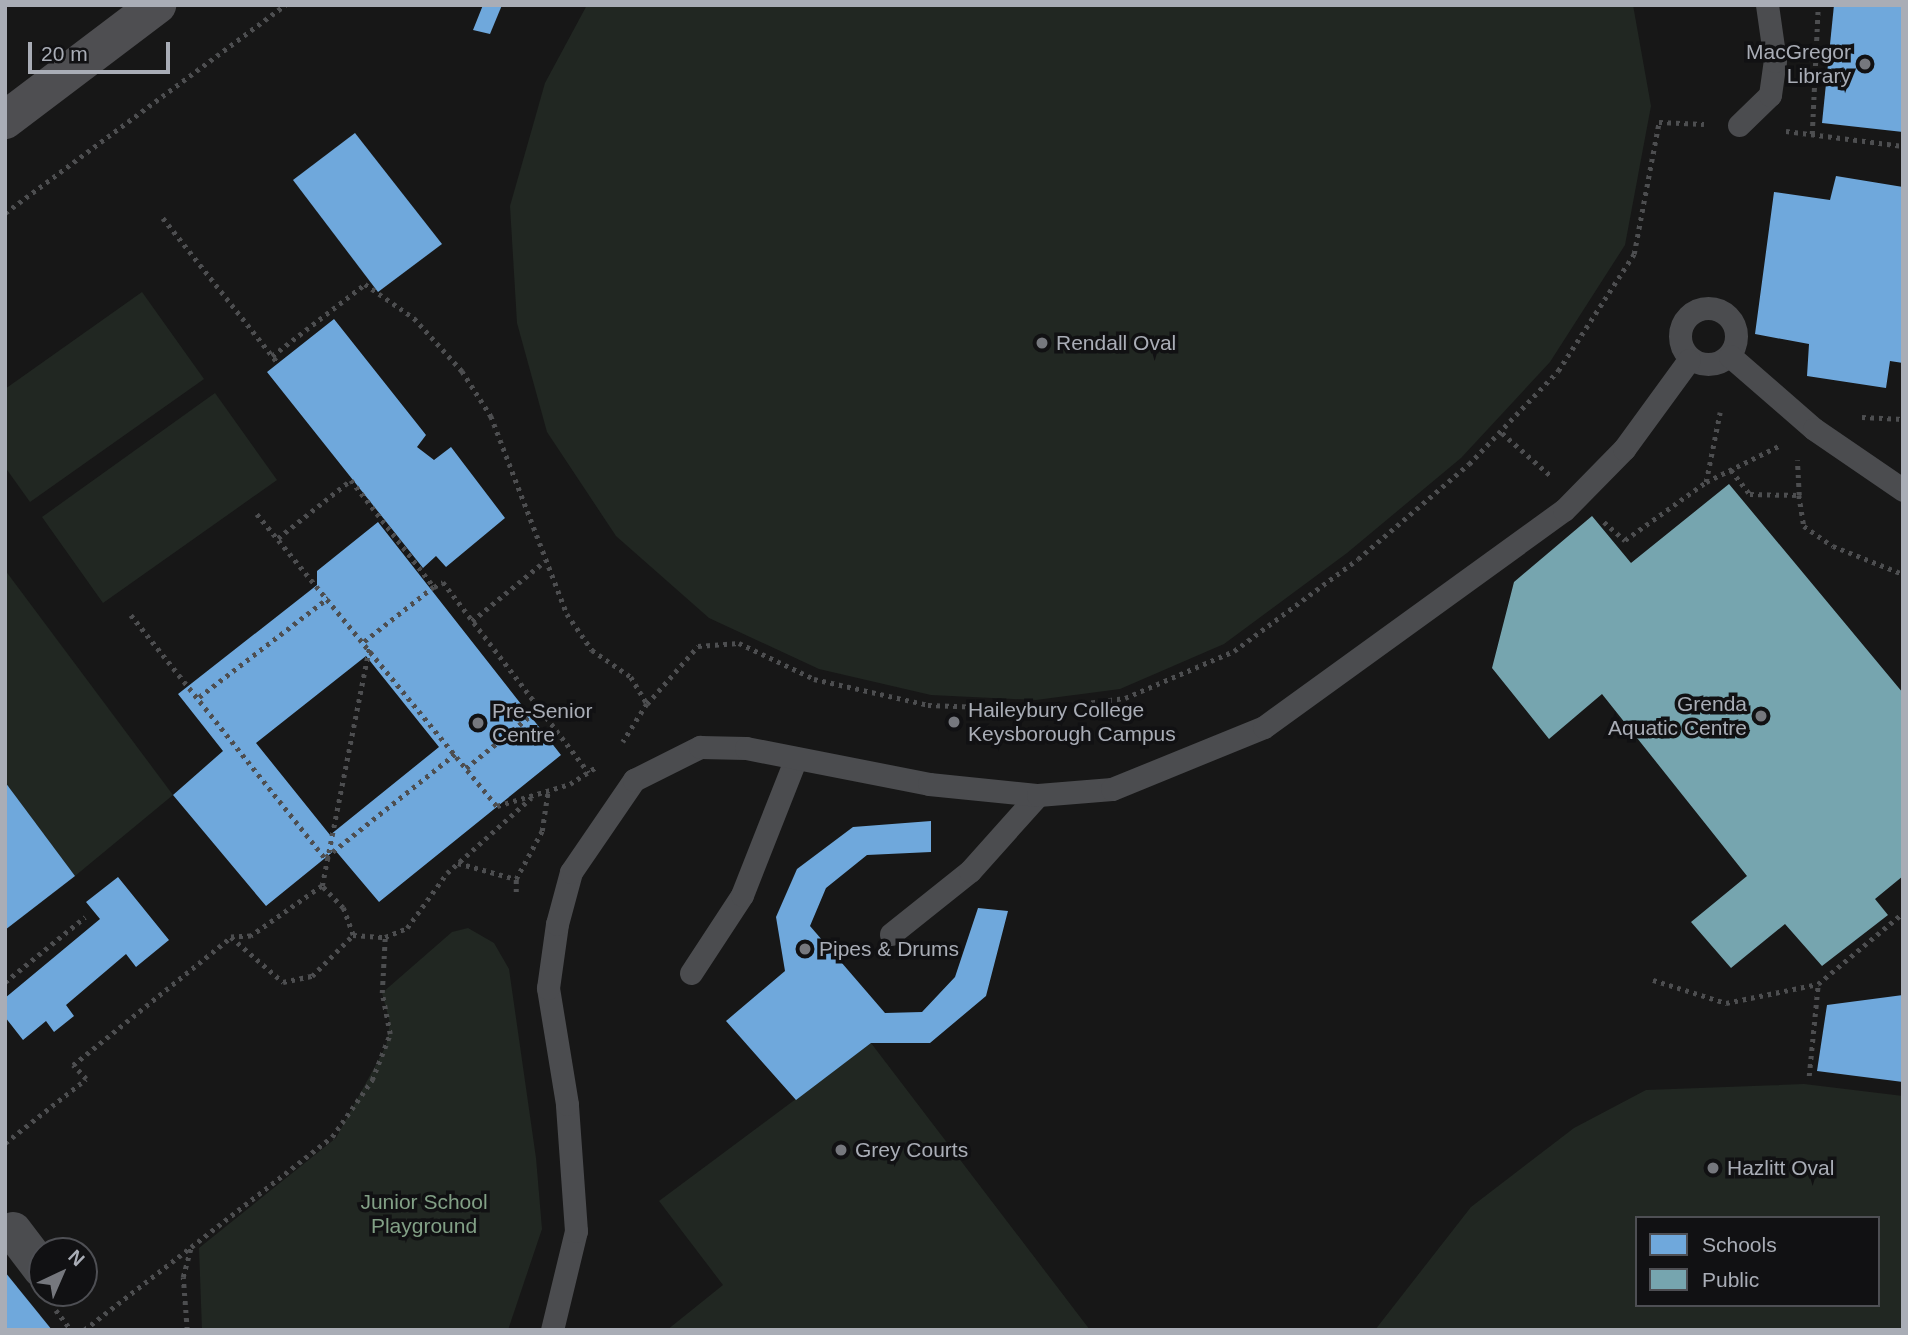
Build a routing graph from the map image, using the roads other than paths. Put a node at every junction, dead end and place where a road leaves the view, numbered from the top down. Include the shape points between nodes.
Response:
1 (157, 5) edge
2 (1766, 5) edge
3 (5, 120) edge
4 (1739, 125) road end
5 (1730, 356) junction
6 (1689, 360) junction
7 (1903, 490) edge
8 (796, 758) junction
9 (1038, 795) junction
10 (891, 934) dead end
11 (691, 973) dead end
12 (12, 1231) dead end
13 (28, 1251) edge
14 (552, 1330) edge

1 - 3 highway
2 - 4 lane via 1775,61 1770,95
5 - 6 lane via 1709,365
5 - 6 lane via 1736,330 1730,316 1715,307 1698,308 1684,320 1679,340
5 - 7 lane via 1814,429
6 - 9 lane via 1623,449 1564,510 1264,727 1112,789
8 - 9 lane via 929,784
8 - 11 lane via 742,895
8 - 14 lane via 700,747 634,780 606,813 571,872 548,988 567,1104 576,1231
9 - 10 lane via 970,871
12 - 13 street

